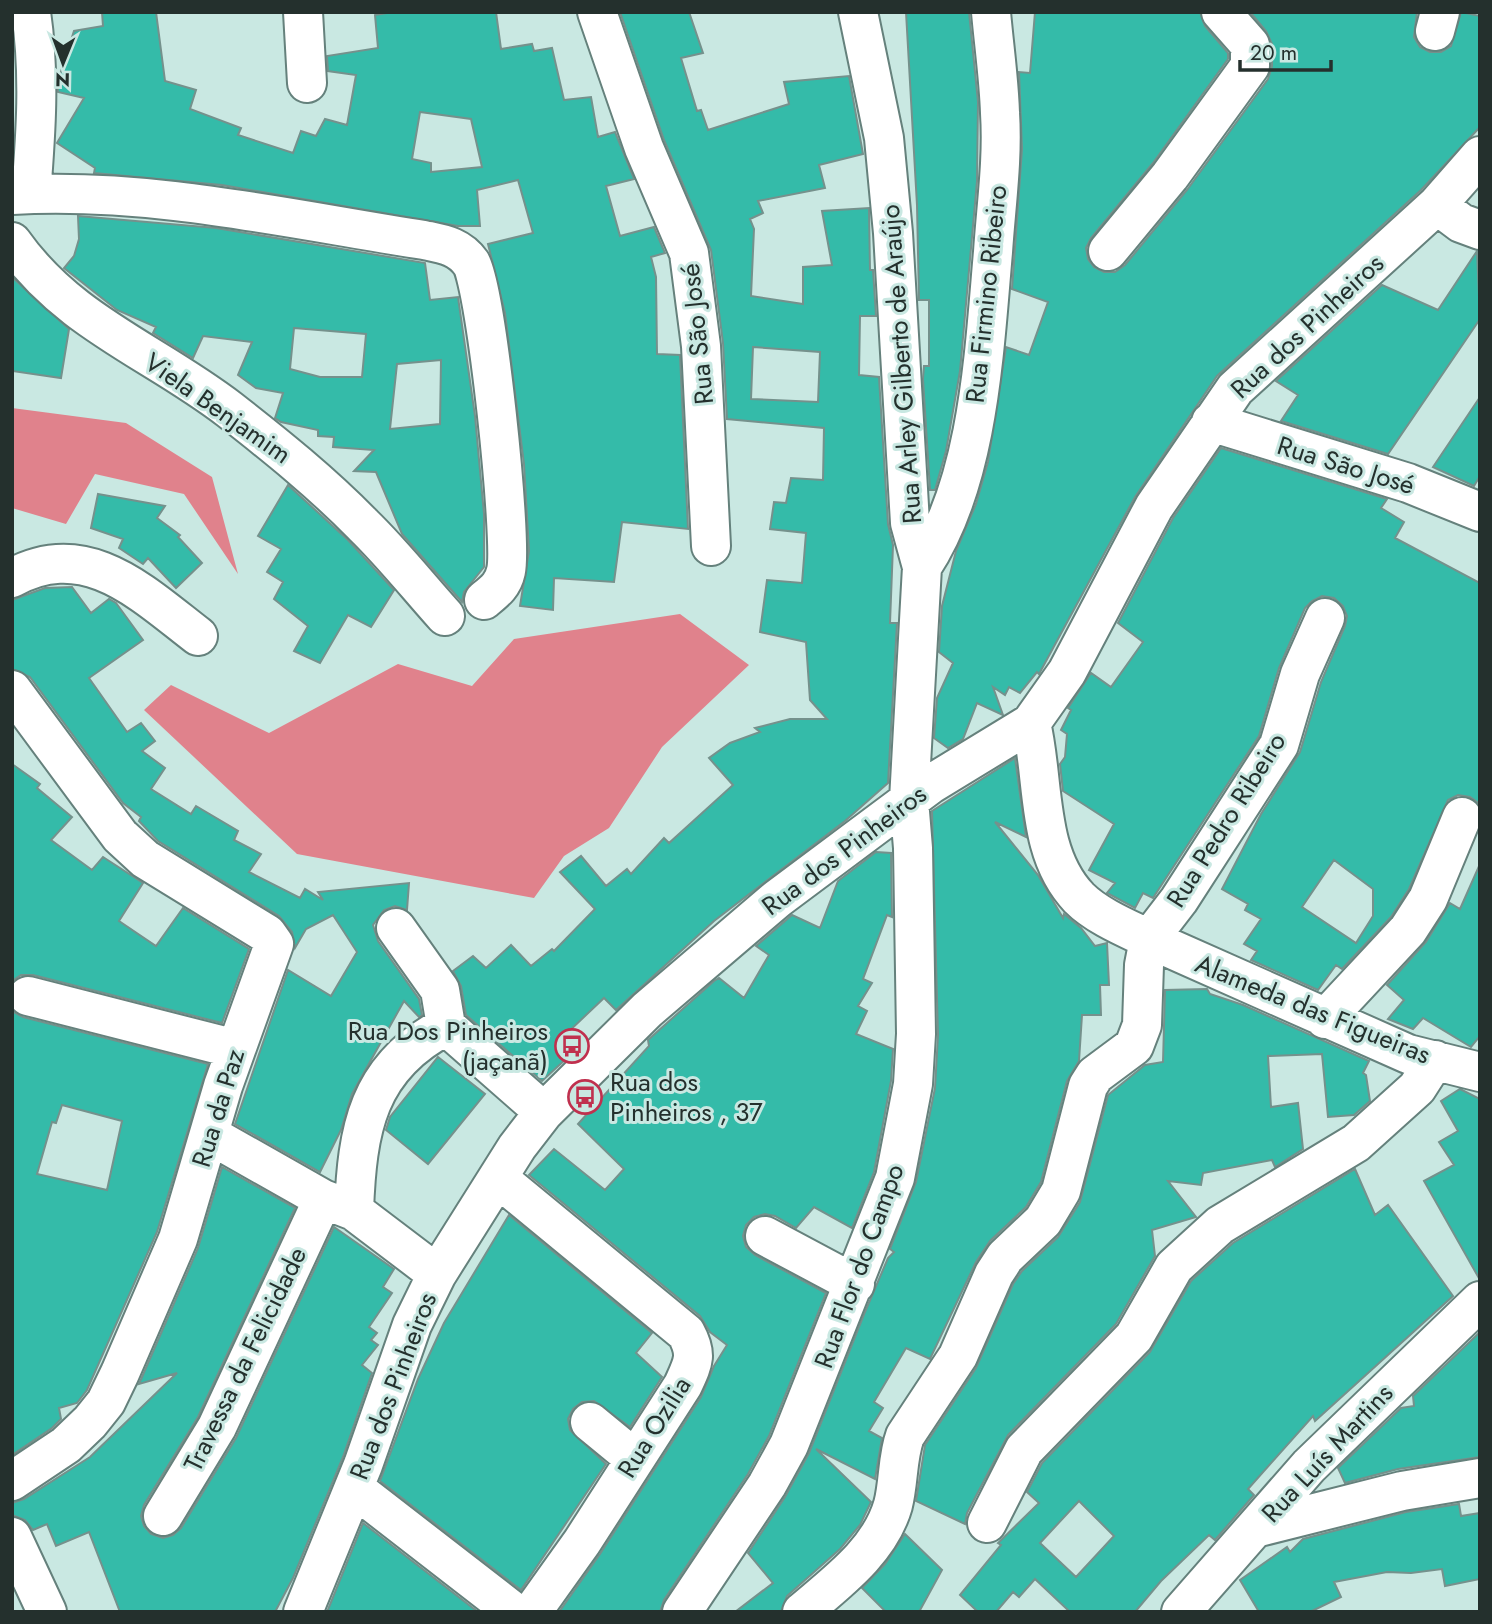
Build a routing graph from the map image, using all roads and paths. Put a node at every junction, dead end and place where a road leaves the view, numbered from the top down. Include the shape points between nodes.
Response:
1 (31, 12) edge
2 (303, 12) edge
3 (597, 12) edge
4 (858, 12) edge
5 (991, 12) edge
6 (1222, 12) edge
7 (307, 83) dead end
8 (1480, 156) edge
9 (22, 194) edge
10 (1437, 205) junction
11 (1480, 230) edge
12 (12, 242) edge
13 (1108, 251) dead end
14 (1210, 422) junction
15 (1480, 512) edge
16 (711, 546) dead end
17 (922, 567) junction
18 (12, 578) edge
19 (484, 600) dead end
20 (445, 616) dead end
21 (1325, 618) dead end
22 (198, 636) dead end
23 (12, 690) edge
24 (1031, 723) junction
25 (908, 800) junction
26 (1462, 817) dead end
27 (396, 928) dead end
28 (1149, 939) junction
29 (29, 996) dead end
30 (1325, 1018) junction
31 (446, 1026) junction
32 (236, 1049) junction
33 (1435, 1060) junction
34 (1480, 1072) edge
35 (544, 1112) junction
36 (210, 1135) junction
37 (499, 1180) junction
38 (339, 1205) junction
39 (765, 1236) dead end
40 (438, 1274) junction
41 (855, 1284) junction
42 (1480, 1301) edge
43 (590, 1422) dead end
44 (635, 1459) junction
45 (1480, 1478) edge
46 (12, 1481) edge
47 (354, 1488) junction
48 (163, 1516) dead end
49 (987, 1523) dead end
50 (1255, 1528) junction
51 (12, 1537) edge
52 (47, 1612) edge
53 (303, 1612) edge
54 (514, 1612) edge
55 (532, 1612) edge
56 (682, 1612) edge
57 (802, 1612) edge
58 (1181, 1612) edge

1 - 9 street via 38,61 38,115
2 - 7 street
3 - 16 street, Rua São José via 644,148 689,253 701,346
4 - 17 street, Rua Arley Gilberto de Araújo via 884,138 910,523
5 - 17 street, Rua Firmino Ribeiro via 1001,158 983,356 956,492 942,533
6 - 13 street via 1250,45 1250,66 1170,176
8 - 10 street, Rua dos Pinheiros
9 - 19 street via 188,202 456,248 472,264 480,291 507,534 506,570 499,588
10 - 11 street
10 - 14 street, Rua dos Pinheiros via 1235,389
12 - 20 street, Viela Benjamim via 50,287 91,322 227,408 295,461 364,525
14 - 15 street, Rua São José via 1408,483
14 - 24 street, Rua dos Pinheiros via 1154,507 1067,672
17 - 25 street, Rua Arley Gilberto de Araújo
18 - 22 street via 49,563 93,568 116,576
21 - 28 street, Rua Pedro Ribeiro via 1300,674 1279,745
23 - 32 street, Rua da Paz via 121,836 145,859 267,934 274,944
24 - 25 street, Rua dos Pinheiros
24 - 28 street, Alameda das Figueiras via 1055,860 1079,898
25 - 35 street, Rua dos Pinheiros via 777,899 647,1010
25 - 41 street, Rua Flor do Campo via 913,848 913,1084 895,1178
26 - 30 street via 1428,899 1408,930
27 - 31 street via 440,990
28 - 30 street, Alameda das Figueiras
28 - 57 street via 1142,1025 1134,1046 1095,1075 1088,1086 1061,1191 1043,1221 1004,1258 958,1356 905,1436 893,1506 883,1530 860,1561
29 - 32 street
30 - 33 street, Alameda das Figueiras via 1409,1054
31 - 35 street
31 - 38 street via 423,1040 383,1079 369,1103
32 - 36 street, Rua da Paz
33 - 34 street, Alameda das Figueiras
33 - 49 street via 1417,1088 1356,1143 1220,1225 1174,1267 1134,1337 1024,1450
35 - 37 street, Rua dos Pinheiros
36 - 38 street
36 - 46 street, Rua da Paz via 178,1239 106,1402 66,1445
37 - 40 street, Rua dos Pinheiros
37 - 44 street, Rua Ozilia via 686,1333 694,1349 683,1385
38 - 40 street
38 - 48 street, Travessa da Felicidade
39 - 41 street
40 - 47 street, Rua dos Pinheiros via 412,1325
41 - 56 street, Rua Flor do Campo via 789,1445
42 - 50 street, Rua Luís Martins via 1309,1466
43 - 44 street
44 - 55 street, Rua Ozilia
45 - 50 street via 1402,1491
47 - 53 street, Rua dos Pinheiros
47 - 54 street
50 - 58 street, Rua Luís Martins
51 - 52 street

